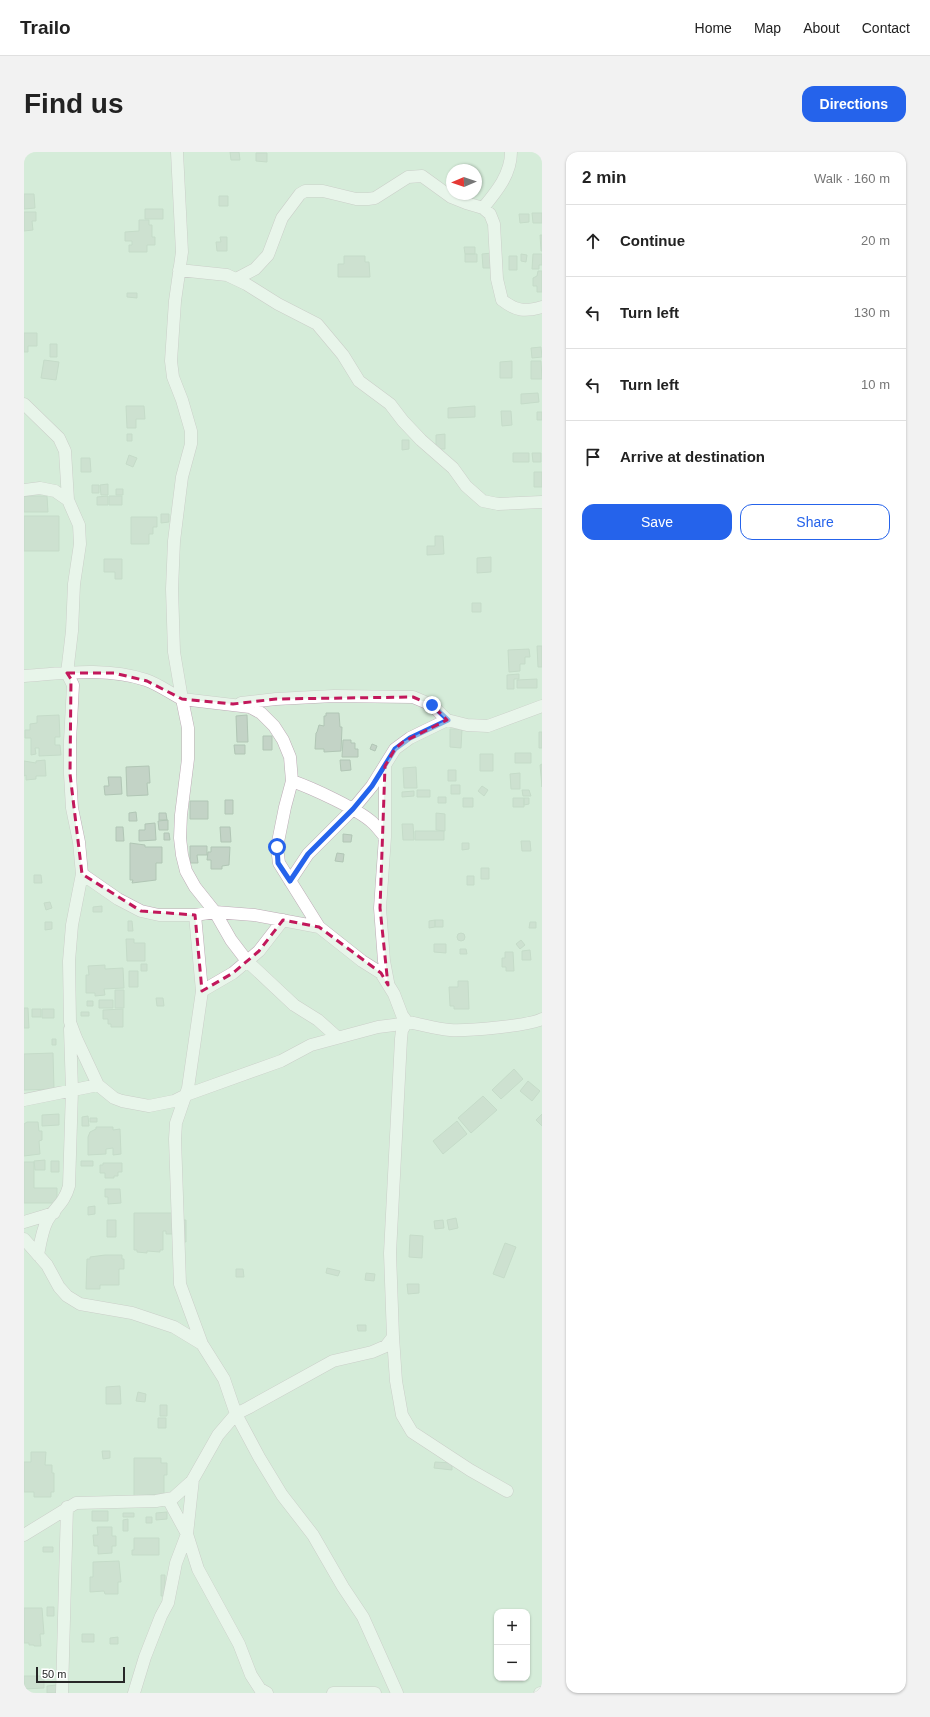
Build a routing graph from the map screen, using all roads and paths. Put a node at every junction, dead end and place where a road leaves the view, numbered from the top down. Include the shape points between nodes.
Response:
1 (177, 152) edge
2 (511, 152) edge
3 (483, 208) junction
4 (179, 270) junction
5 (236, 280) junction
6 (542, 307) edge
7 (24, 404) edge
8 (24, 490) edge
9 (68, 500) junction
10 (542, 502) edge
11 (67, 673) junction
12 (24, 676) edge
13 (182, 699) junction
14 (233, 704) junction
15 (542, 706) edge
16 (448, 720) junction
17 (386, 766) junction
18 (292, 781) junction
19 (353, 809) junction
20 (385, 837) junction
21 (82, 874) junction
22 (290, 881) junction
23 (215, 912) junction
24 (195, 914) junction
25 (283, 920) junction
26 (319, 927) junction
27 (247, 961) junction
28 (388, 986) junction
29 (202, 991) junction
30 (542, 1019) edge
31 (70, 1022) junction
32 (407, 1022) junction
33 (337, 1037) junction
34 (98, 1085) junction
35 (72, 1090) junction
36 (186, 1095) junction
37 (24, 1100) edge
38 (54, 1212) junction
39 (24, 1222) edge
40 (24, 1239) edge
41 (38, 1255) junction
42 (393, 1337) junction
43 (202, 1344) junction
44 (236, 1414) junction
45 (194, 1479) junction
46 (507, 1491) dead end
47 (168, 1499) junction
48 (67, 1508) junction
49 (186, 1534) junction
50 (24, 1535) edge
51 (62, 1693) edge
52 (134, 1693) edge
53 (267, 1693) edge
54 (333, 1693) edge
55 (375, 1693) edge
56 (397, 1693) edge

1 - 4 street via 182,252
2 - 3 street via 509,169 503,181
3 - 5 street via 452,197 422,176 408,177 375,198 368,199 356,199 323,191 305,191 284,214 268,255 255,269
3 - 6 street via 490,214 494,224 497,279 502,300 519,310 528,311
4 - 5 street via 227,275
4 - 13 street via 171,361 173,377 191,431 191,444 182,477 172,589 174,652
5 - 10 street via 317,324 343,355 359,381 390,404 421,440 453,468 466,486 483,501 498,504
7 - 9 street via 59,438 65,451
8 - 9 street via 54,490
9 - 11 street via 79,525 80,544
11 - 12 street
11 - 13 street via 114,673 147,680
11 - 21 street via 73,685 70,774 72,808
13 - 14 street
13 - 23 street via 188,728 188,759 181,815 182,855 186,871 195,887
14 - 16 street via 276,698 401,696 413,697 432,705
14 - 18 street via 250,707 261,713 274,726 290,757
15 - 16 street via 488,726 467,725
16 - 17 street via 403,742 395,749
17 - 19 street
17 - 20 street
18 - 19 street
18 - 22 street via 277,847 278,863
19 - 20 street via 372,822
19 - 22 street via 308,854
20 - 28 street via 380,908
21 - 24 street via 118,899 141,911 159,915
21 - 31 street via 72,925 69,962
22 - 26 street
23 - 24 street
23 - 25 street
23 - 27 street
24 - 29 street
25 - 26 street
25 - 27 street via 259,951
26 - 28 street via 381,974
27 - 29 street via 233,973
27 - 33 street via 294,1005 318,1020
28 - 32 street
29 - 36 street
30 - 32 street via 506,1026 450,1030
31 - 34 street
31 - 35 street
32 - 33 street via 378,1026
32 - 42 street via 402,1030 401,1039 390,1253
33 - 36 street
34 - 35 street
34 - 36 street via 114,1098 149,1106 174,1101
35 - 37 street
35 - 38 street via 69,1186 66,1197
36 - 43 street via 176,1122 180,1284
38 - 39 street
38 - 41 street via 47,1220
40 - 41 street
41 - 43 street via 47,1265 59,1287 80,1304 132,1313 174,1327
42 - 44 street via 386,1346 333,1361
42 - 46 street via 396,1381 402,1414 412,1432
43 - 44 street via 224,1379
44 - 45 street via 218,1435
44 - 56 street via 282,1495 313,1535 363,1617
45 - 47 street via 173,1498
45 - 49 street
47 - 48 street via 76,1503
47 - 49 street
48 - 50 street
48 - 51 street
49 - 52 street via 176,1562 168,1603 145,1657
49 - 53 street via 198,1569 239,1644 251,1675 260,1689
54 - 55 street

